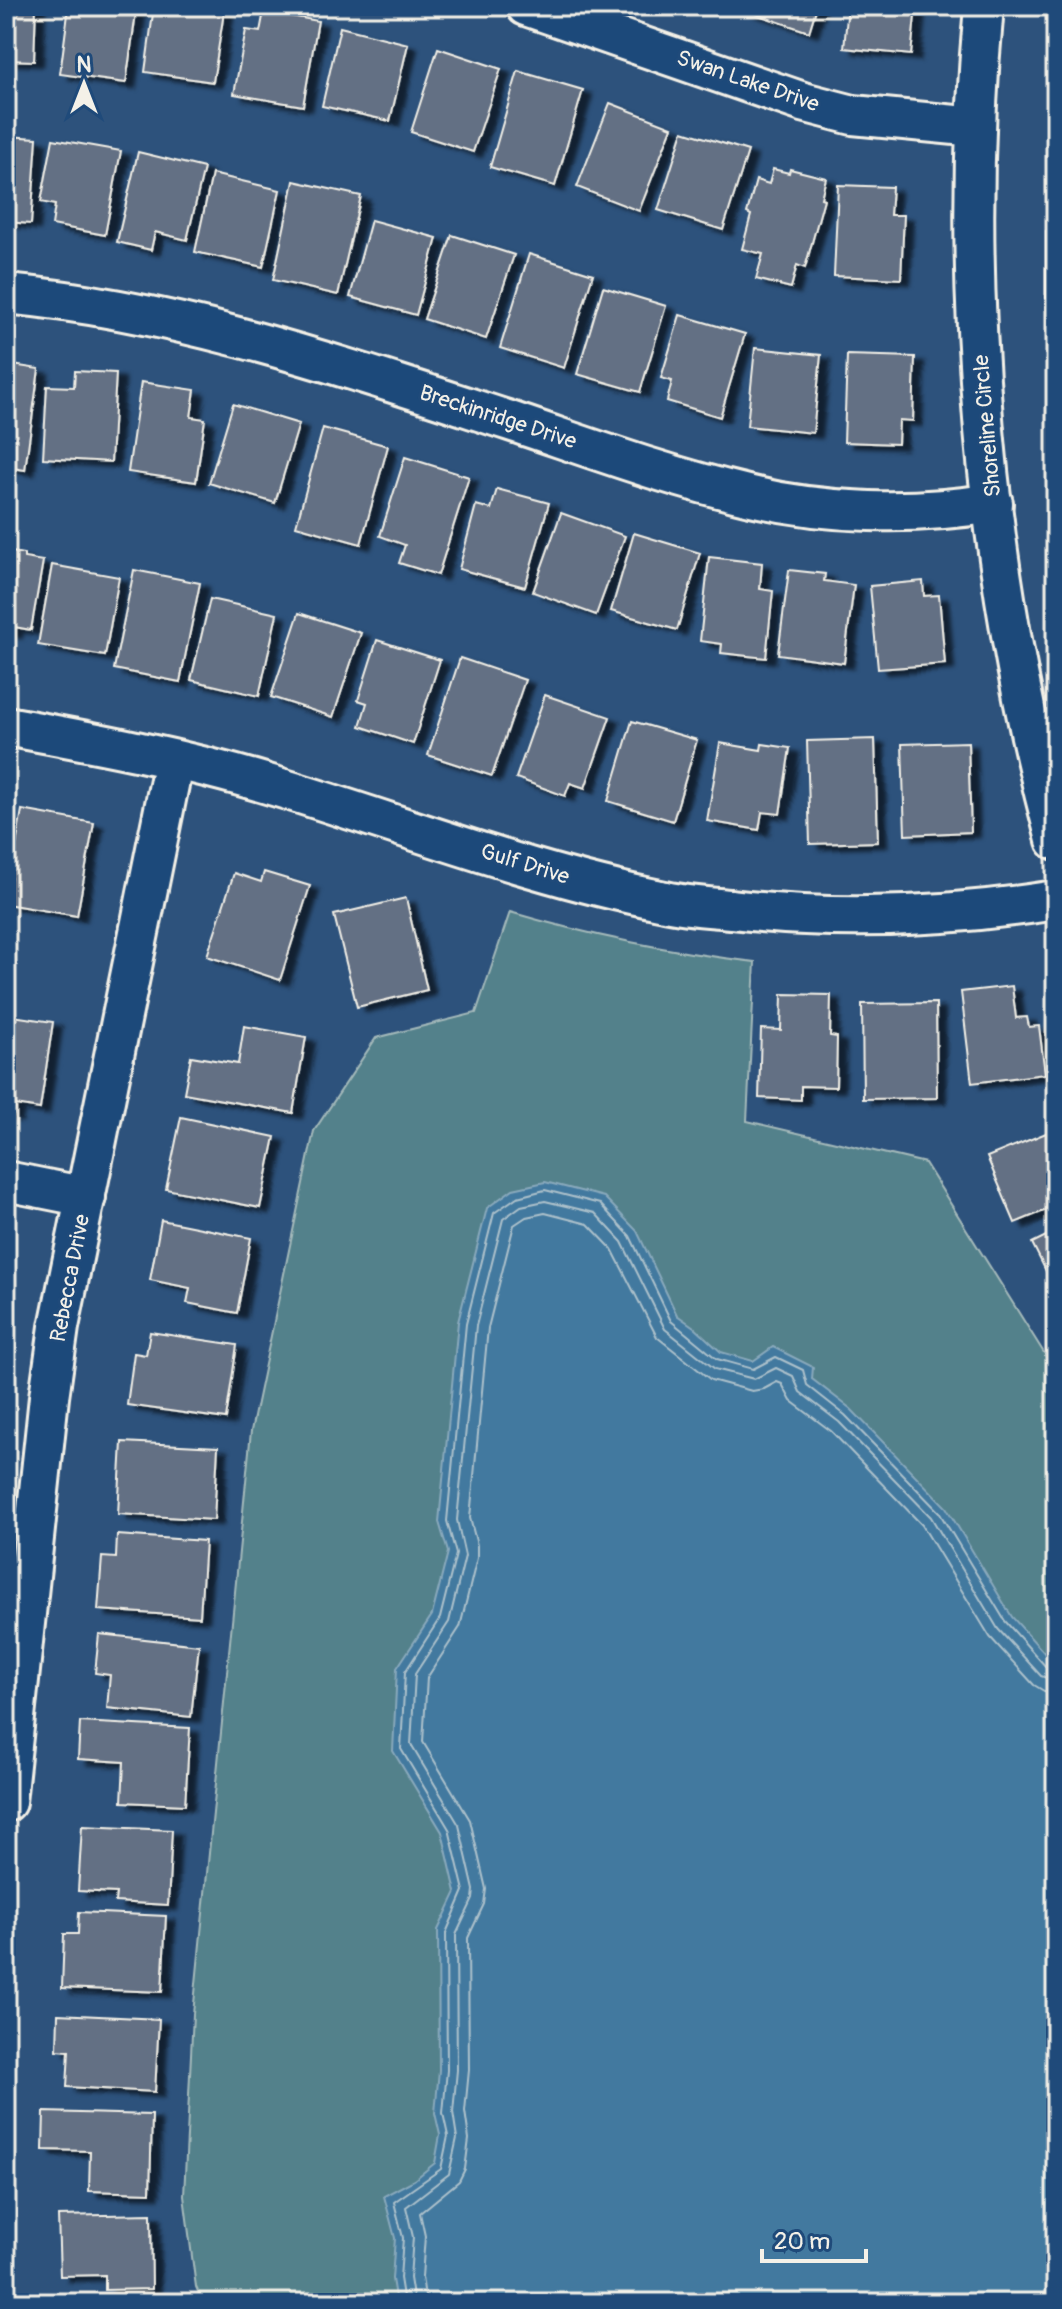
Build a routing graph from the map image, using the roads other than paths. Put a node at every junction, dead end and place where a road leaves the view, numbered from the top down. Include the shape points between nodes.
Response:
1 (526, 6) edge
2 (984, 6) edge
3 (976, 127) junction
4 (6, 294) edge
5 (993, 503) junction
6 (6, 726) edge
7 (174, 760) junction
8 (1056, 840) edge
9 (1056, 900) edge
10 (6, 1181) edge
11 (86, 1197) junction
12 (15, 1624) edge
13 (6, 1802) edge

1 - 3 street, Swan Lake Drive via 803,102 853,115
2 - 3 street, Shoreline Circle
3 - 5 street, Shoreline Circle via 978,314
4 - 5 street, Breckinridge Drive via 122,310 298,352 749,496 869,511 949,510
5 - 8 street, Shoreline Circle via 1017,663
6 - 7 street, Gulf Drive
7 - 9 street, Gulf Drive via 575,880 667,902 781,915 876,918 970,913
7 - 11 street, Rebecca Drive
10 - 11 street
11 - 12 street, Rebecca Drive via 59,1327
12 - 13 street, Rebecca Drive

